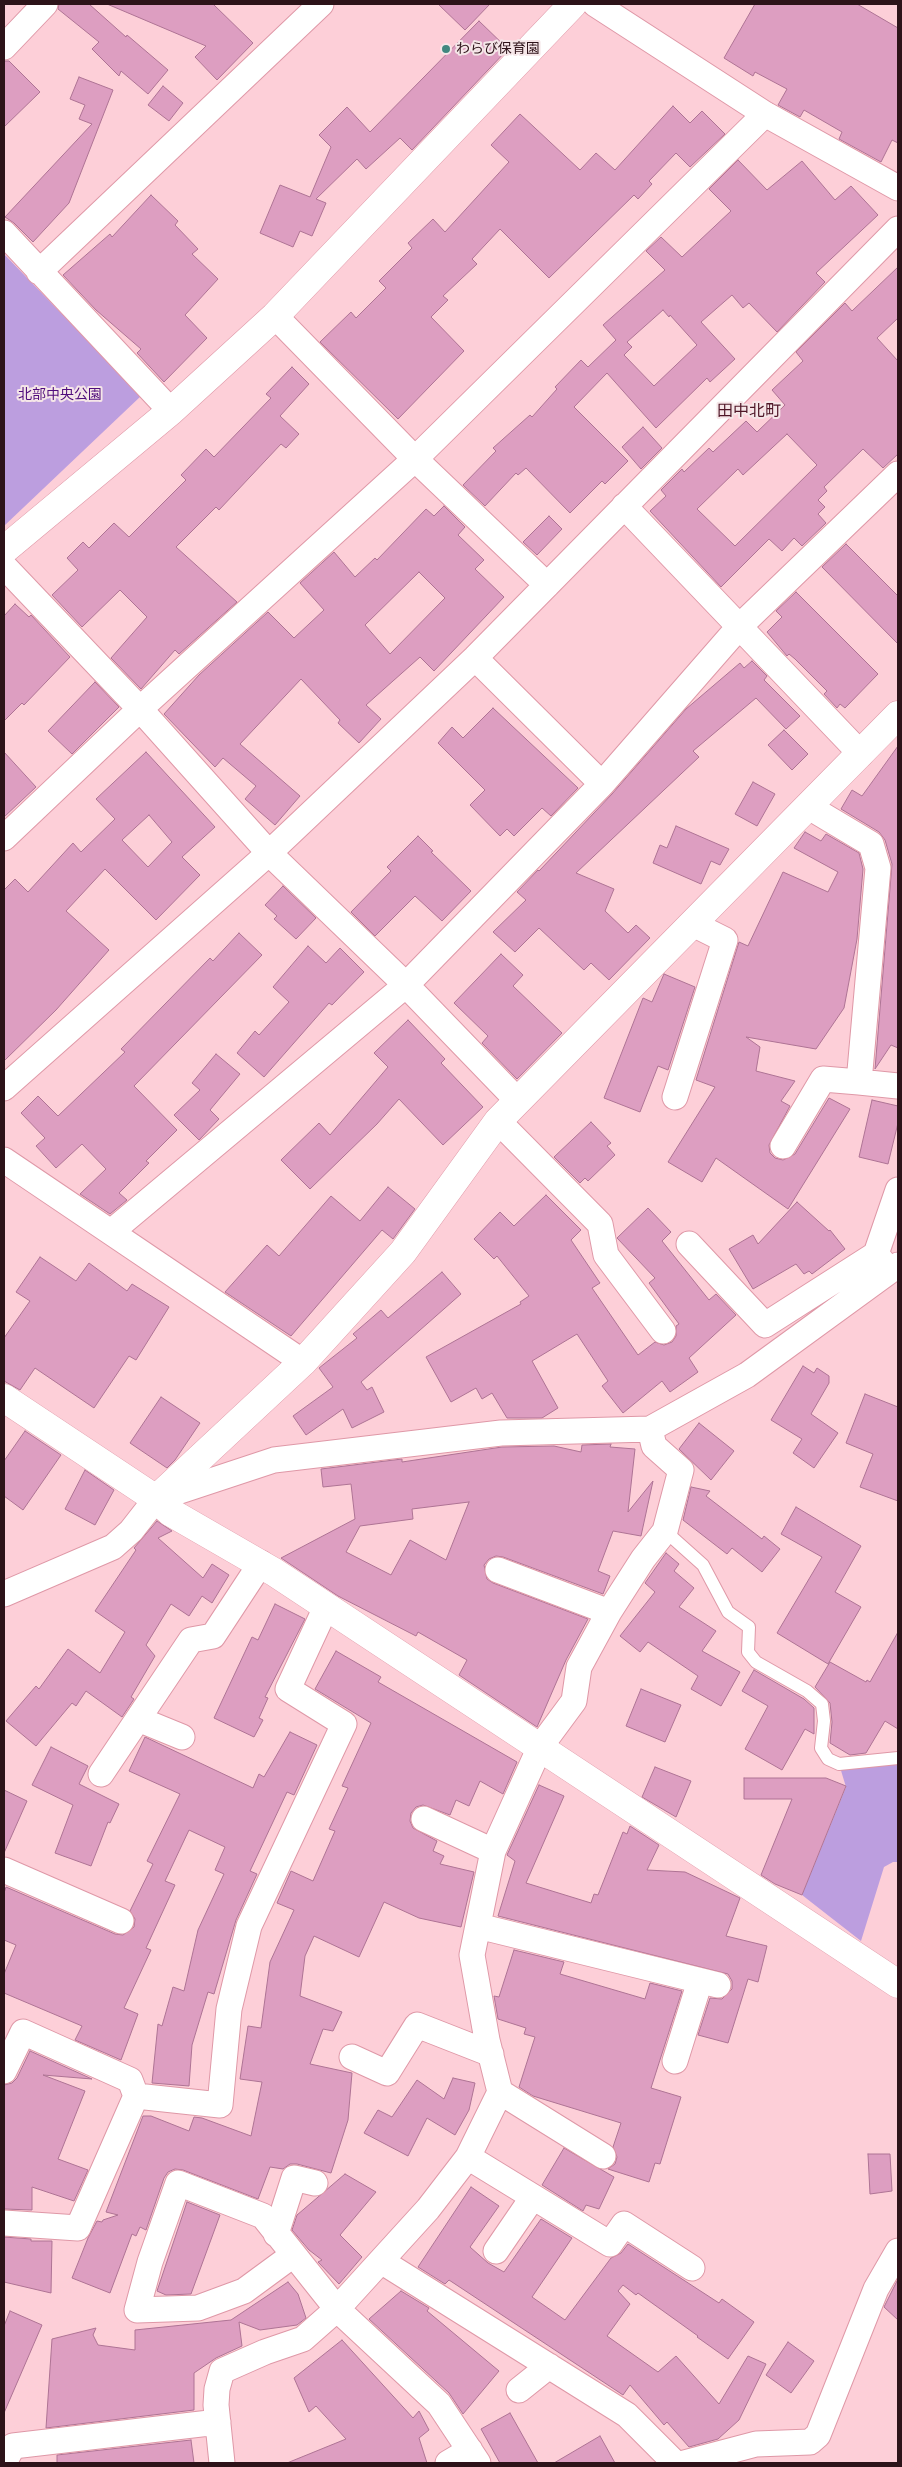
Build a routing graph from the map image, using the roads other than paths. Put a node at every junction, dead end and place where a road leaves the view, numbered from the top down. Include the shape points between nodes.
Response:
1 (45, 4) edge
2 (321, 4) edge
3 (572, 4) edge
4 (595, 4) edge
5 (4, 47) edge
6 (765, 114) junction
7 (898, 188) edge
8 (898, 229) edge
9 (4, 233) edge
10 (39, 272) junction
11 (275, 316) junction
12 (171, 411) junction
13 (415, 459) junction
14 (898, 474) edge
15 (624, 506) junction
16 (4, 550) edge
17 (4, 566) edge
18 (547, 585) junction
19 (740, 627) junction
20 (475, 658) junction
21 (140, 709) junction
22 (898, 715) edge
23 (860, 754) junction
24 (602, 784) junction
25 (809, 807) junction
26 (4, 838) edge
27 (270, 853) junction
28 (693, 924) junction
29 (406, 985) junction
30 (859, 1082) junction
31 (898, 1086) edge
32 (4, 1088) edge
33 (685, 1089) dead end
34 (518, 1101) junction
35 (498, 1121) junction
36 (782, 1146) dead end
37 (4, 1160) edge
38 (898, 1190) edge
39 (111, 1232) junction
40 (689, 1244) dead end
41 (888, 1263) edge
42 (662, 1331) dead end
43 (303, 1362) junction
44 (4, 1398) edge
45 (650, 1429) junction
46 (156, 1499) junction
47 (665, 1531) junction
48 (260, 1563) junction
49 (498, 1570) dead end
50 (4, 1594) edge
51 (326, 1607) junction
52 (609, 1612) junction
53 (138, 1719) junction
54 (182, 1737) dead end
55 (540, 1747) junction
56 (898, 1758) edge
57 (102, 1774) dead end
58 (424, 1820) dead end
59 (493, 1851) junction
60 (4, 1870) edge
61 (121, 1921) dead end
62 (478, 1926) junction
63 (898, 1984) edge
64 (13, 2028) edge
65 (490, 2054) junction
66 (352, 2056) dead end
67 (676, 2061) dead end
68 (4, 2071) edge
69 (500, 2092) junction
70 (136, 2096) junction
71 (603, 2156) dead end
72 (468, 2157) junction
73 (314, 2183) dead end
74 (533, 2197) junction
75 (4, 2223) edge
76 (276, 2234) junction
77 (496, 2251) dead end
78 (898, 2251) edge
79 (293, 2255) junction
80 (380, 2261) junction
81 (692, 2268) dead end
82 (337, 2309) junction
83 (549, 2366) junction
84 (519, 2390) dead end
85 (218, 2422) junction
86 (474, 2457) edge
87 (4, 2463) edge
88 (222, 2463) edge
89 (448, 2463) edge
90 (675, 2463) edge
91 (684, 2463) edge

1 - 5 street
2 - 10 street
3 - 11 street
4 - 6 street
6 - 7 street
6 - 13 street
8 - 15 street
9 - 10 street
10 - 12 street
11 - 12 street
11 - 13 street
12 - 16 street
13 - 18 street
13 - 21 street
14 - 19 street
15 - 18 street
15 - 19 street
17 - 21 street
18 - 20 street
19 - 23 street
19 - 24 street
20 - 24 street
20 - 27 street
21 - 26 street
21 - 27 street
22 - 23 street
23 - 25 street
24 - 29 street
25 - 28 street
25 - 30 street via 871,844 878,868
27 - 29 street
27 - 32 street
28 - 33 street via 725,940 720,987
28 - 34 street
29 - 34 street
29 - 39 street
30 - 31 street
30 - 36 street via 823,1079
34 - 35 street
35 - 42 street via 600,1224 606,1255
35 - 43 street via 403,1252
37 - 39 street
38 - 41 street
39 - 43 street
40 - 41 street via 765,1325
41 - 45 street via 748,1375
43 - 46 street
44 - 46 street
45 - 46 street via 501,1433 274,1460
45 - 47 street via 654,1446 681,1470
46 - 48 street via 170,1512
46 - 50 street via 131,1531 113,1547
47 - 52 street via 642,1559
47 - 56 lane via 703,1565 728,1612 749,1628 748,1652 756,1662 807,1691 822,1704 821,1748 828,1759 839,1764
48 - 51 street
48 - 53 street via 213,1636 191,1640
49 - 52 street
51 - 55 street
51 - 70 street via 288,1689 344,1724 249,1926 229,2009 220,2105
52 - 55 street via 579,1668 574,1701
53 - 54 street
53 - 57 street
55 - 59 street
55 - 63 street
58 - 59 street
59 - 62 street
60 - 61 street
62 - 65 street via 472,1955
62 - 67 street via 709,1983
64 - 68 street
64 - 70 street via 130,2080
65 - 66 street via 417,2026 387,2073
65 - 69 street
69 - 71 street
69 - 72 street
70 - 75 street via 78,2228
72 - 74 street
72 - 80 street via 428,2209
73 - 76 street via 294,2178
74 - 77 street
74 - 81 street via 610,2244 624,2224
76 - 79 street
76 - 79 street via 262,2216 178,2183 136,2310 198,2308 244,2291
78 - 91 street via 876,2290 818,2435 810,2442 756,2444
79 - 82 street
80 - 82 street
80 - 83 street
82 - 85 street via 303,2339 222,2371 217,2389
82 - 86 street via 439,2404
83 - 84 street
83 - 90 street via 627,2414
85 - 87 street via 13,2446
85 - 88 street
86 - 89 street

